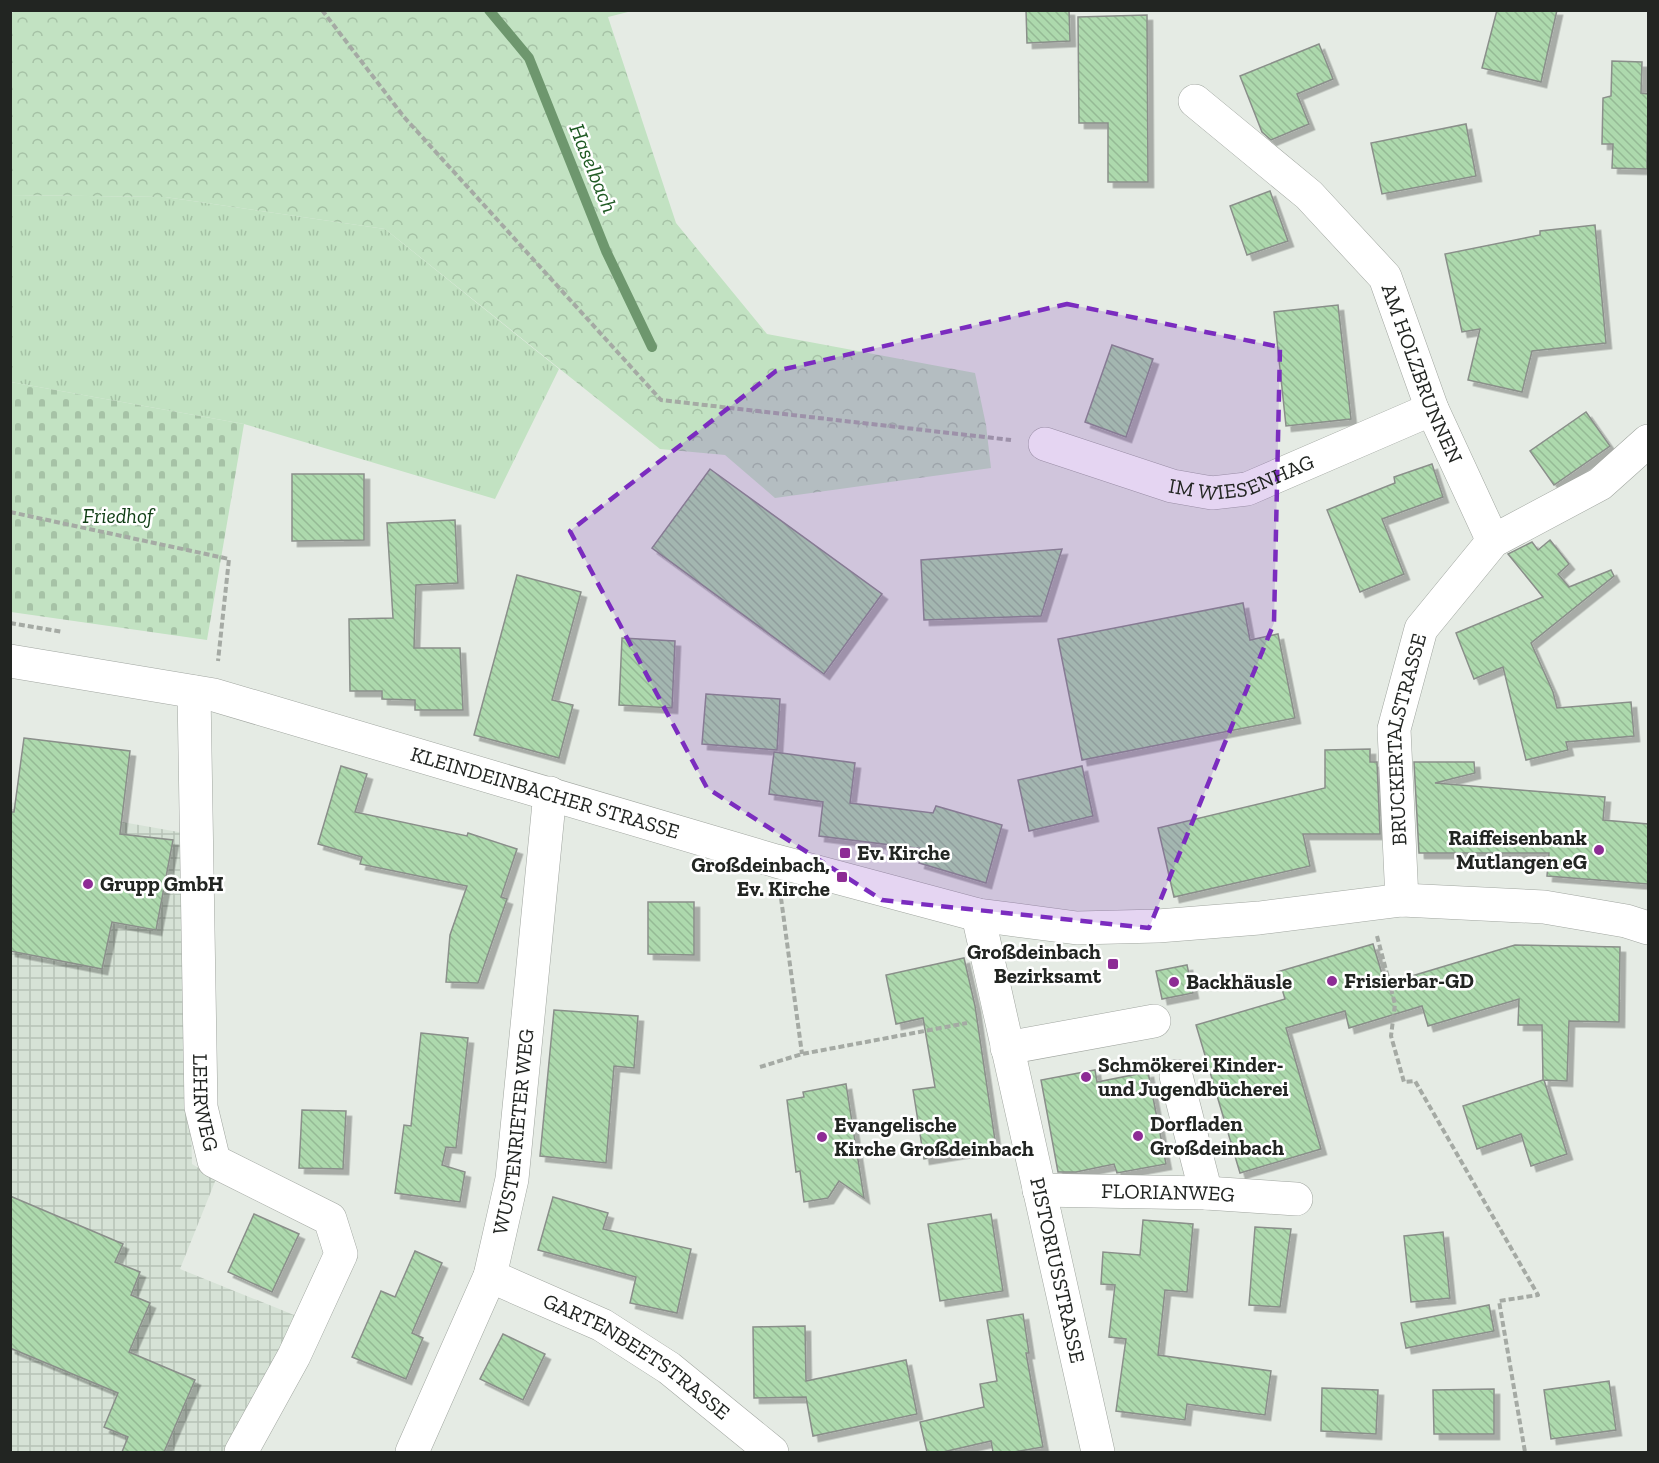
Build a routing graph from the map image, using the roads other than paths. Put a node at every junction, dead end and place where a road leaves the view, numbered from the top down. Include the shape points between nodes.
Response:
1 (1195, 101) dead end
2 (1432, 409) junction
3 (1648, 441) edge
4 (1045, 444) road end
5 (1493, 541) junction
6 (10, 661) edge
7 (204, 693) junction
8 (549, 793) junction
9 (1401, 900) junction
10 (978, 915) junction
11 (1648, 928) edge
12 (1154, 1021) dead end
13 (1007, 1048) junction
14 (1176, 1076) dead end
15 (1039, 1190) junction
16 (1206, 1193) junction
17 (1296, 1199) dead end
18 (490, 1276) junction
19 (242, 1452) edge
20 (412, 1452) edge
21 (772, 1452) edge
22 (1098, 1452) edge

1 - 2 street, AM HOLZBRUNNEN via 1309,195 1385,277
2 - 4 street, IM WIESENHAG via 1247,489 1212,493 1172,486
2 - 5 street, AM HOLZBRUNNEN
3 - 5 street, BRUCKERTALSTRASSE via 1600,484
5 - 9 street, BRUCKERTALSTRASSE via 1421,629 1394,729
6 - 7 street, KLEINDEINBACHER STRASSE
7 - 8 street, KLEINDEINBACHER STRASSE
7 - 19 street, LEHRWEG via 201,1107 214,1161 330,1219 341,1254 294,1356
8 - 10 street, KLEINDEINBACHER STRASSE via 776,861
8 - 18 street, WUSTENRIETER WEG via 512,1179
9 - 10 street, KLEINDEINBACHER STRASSE via 1158,927 1077,927
9 - 11 street, KLEINDEINBACHER STRASSE via 1544,907
10 - 13 street, PISTORIUSSTRASSE
12 - 13 street
13 - 15 street, PISTORIUSSTRASSE
14 - 16 street
15 - 16 street, FLORIANWEG
15 - 22 street, PISTORIUSSTRASSE
16 - 17 street, FLORIANWEG
18 - 20 street, WUSTENRIETER WEG
18 - 21 street, GARTENBEETSTRASSE via 602,1325 669,1368

